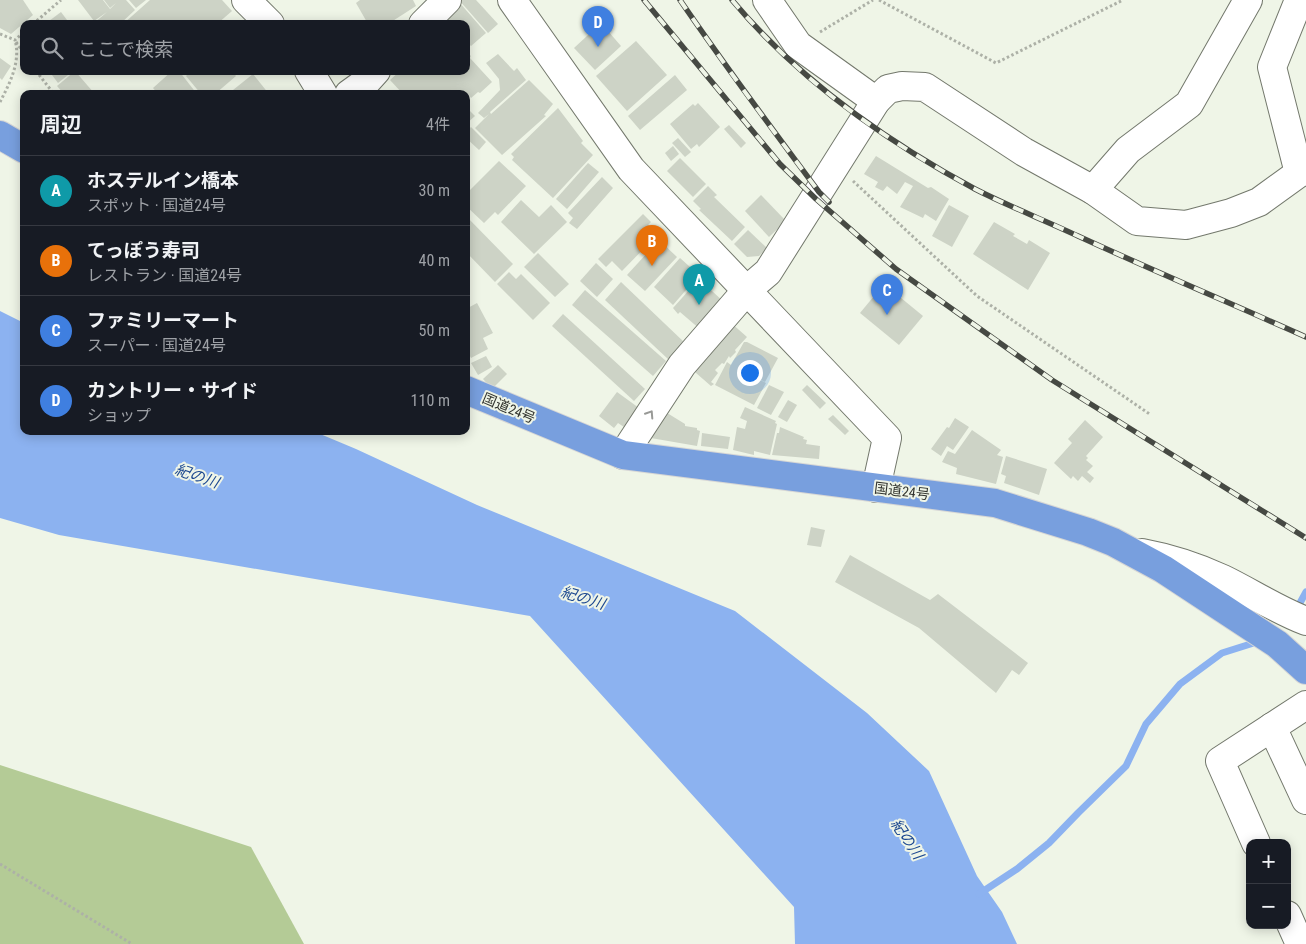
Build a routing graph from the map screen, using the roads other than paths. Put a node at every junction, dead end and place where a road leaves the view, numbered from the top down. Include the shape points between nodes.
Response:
1 (246, 0) edge
2 (447, 0) edge
3 (512, 0) edge
4 (767, 0) edge
5 (1248, 0) edge
6 (1299, 0) edge
7 (266, 20) edge
8 (428, 20) edge
9 (311, 75) edge
10 (372, 75) edge
11 (320, 90) edge
12 (355, 90) edge
13 (876, 100) junction
14 (0, 135) edge
15 (20, 147) edge
16 (1302, 170) edge
17 (1093, 190) junction
18 (747, 290) junction
19 (470, 392) edge
20 (623, 455) junction
21 (876, 488) junction
22 (1130, 552) junction
23 (1304, 620) edge
24 (1306, 670) edge
25 (1306, 705) edge
26 (1272, 727) junction
27 (1306, 800) edge
28 (1254, 839) edge
29 (1291, 924) edge
30 (1300, 944) edge

1 - 7 street
2 - 8 street
3 - 18 street via 631,169
4 - 13 street via 798,45
5 - 17 street via 1188,104 1128,150
6 - 16 street via 1272,67
9 - 11 street
10 - 12 street
13 - 17 street via 888,89 925,87 1024,152
13 - 18 street via 768,272
14 - 15 highway
16 - 17 street via 1259,202 1186,225 1137,221
20 -> 18 street via 682,365
18 - 21 street via 887,438
19 - 20 highway, 国道24号
20 - 21 highway, 国道24号
21 - 22 highway, 国道24号 via 995,503 1088,532
22 - 23 street via 1162,557 1221,578
22 - 24 highway, 国道24号 via 1163,569 1249,625
25 - 26 street
26 - 27 street
26 - 28 street via 1220,761
29 - 30 street

